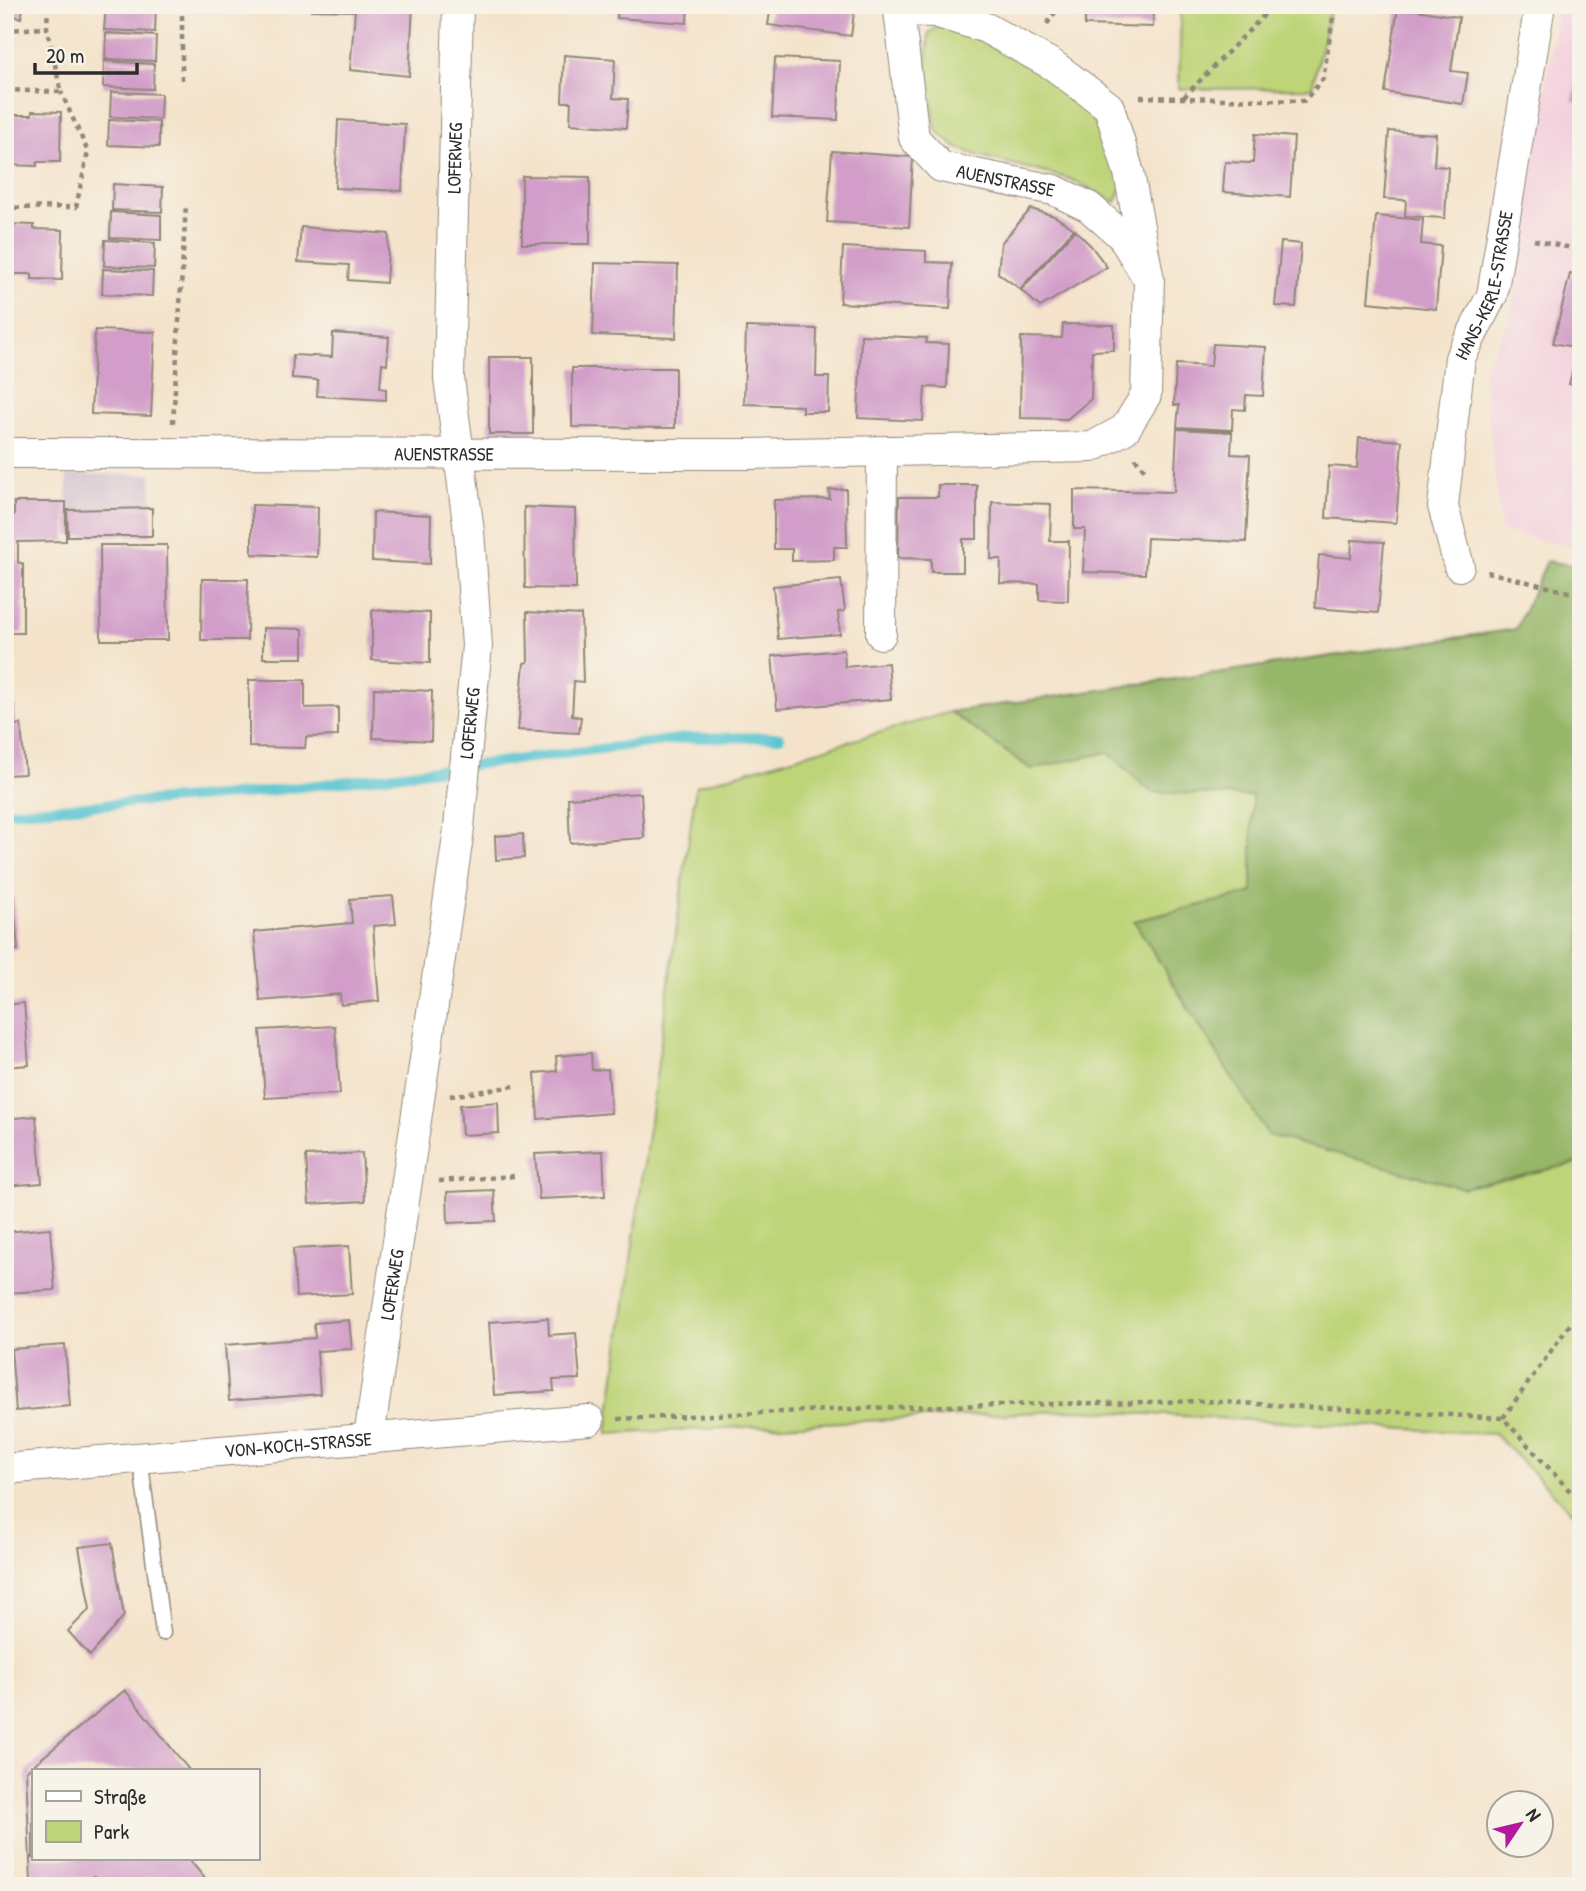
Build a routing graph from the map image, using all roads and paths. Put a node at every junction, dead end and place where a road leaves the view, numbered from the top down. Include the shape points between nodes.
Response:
1 (48, 5) edge
2 (182, 5) edge
3 (457, 5) edge
4 (1274, 5) edge
5 (1335, 5) edge
6 (1540, 5) edge
7 (47, 28) junction
8 (5, 30) edge
9 (182, 83) dead end
10 (5, 90) edge
11 (61, 92) junction
12 (1184, 97) junction
13 (1109, 107) junction
14 (186, 204) dead end
15 (5, 208) edge
16 (1502, 234) junction
17 (1581, 250) edge
18 (1149, 280) junction
19 (882, 452) junction
20 (5, 453) edge
21 (172, 453) junction
22 (459, 453) junction
23 (1459, 566) joint
24 (1581, 595) edge
25 (881, 634) dead end
26 (515, 1086) dead end
27 (419, 1100) junction
28 (515, 1176) dead end
29 (407, 1184) junction
30 (1581, 1309) edge
31 (1503, 1418) junction
32 (589, 1420) joint
33 (369, 1437) junction
34 (140, 1457) junction
35 (5, 1469) edge
36 (1581, 1503) edge
37 (163, 1633) dead end

1 - 7 path
2 - 9 path
3 - 22 street, LOFERWEG via 449,379
4 - 12 path
5 - 12 path via 1323,79 1304,101
6 - 16 street, HANS-KERLE-STRASSE
7 - 8 path
7 - 11 path
10 - 11 path
11 - 15 path via 88,152 76,206
12 - 13 path via 1134,97
13 - 18 street, AUENSTRASSE via 1129,173
13 - 18 street, AUENSTRASSE via 1053,65 986,28 935,12 900,11 914,138 941,167 1054,190 1089,207 1122,236
14 - 21 path
16 - 17 path
16 - 23 street, HANS-KERLE-STRASSE via 1492,295 1460,358 1443,506
18 - 19 street, AUENSTRASSE via 1146,395 1125,429 1092,447
19 - 22 street, AUENSTRASSE
19 - 25 street
20 - 21 street, AUENSTRASSE
21 - 22 street, AUENSTRASSE
22 - 27 street, LOFERWEG via 477,646 458,837
23 - 24 path
26 - 27 path
27 - 29 street, LOFERWEG
28 - 29 path
29 - 33 street, LOFERWEG
30 - 31 path
31 - 32 path via 1204,1401
31 - 36 path
32 - 33 street, VON-KOCH-STRASSE
33 - 34 street, VON-KOCH-STRASSE
34 - 35 street, VON-KOCH-STRASSE
34 - 37 lane

